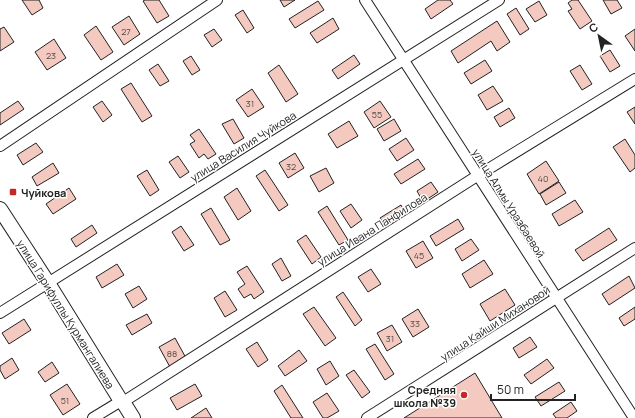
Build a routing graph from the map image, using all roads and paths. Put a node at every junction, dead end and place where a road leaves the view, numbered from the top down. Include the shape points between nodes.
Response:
1 (217, 0) edge
2 (365, 0) edge
3 (499, 0) edge
4 (404, 60) junction
5 (635, 79) edge
6 (0, 146) edge
7 (478, 176) junction
8 (0, 209) edge
9 (635, 248) edge
10 (48, 283) junction
11 (555, 298) junction
12 (0, 312) edge
13 (122, 401) junction
14 (633, 415) edge
15 (93, 418) edge
16 (133, 418) edge
17 (367, 418) edge

1 - 6 street
2 - 4 street, улица Алмы Уразбаевой
3 - 4 street, улица Василия Чуйкова
4 - 7 street, улица Алмы Уразбаевой
4 - 10 street, улица Василия Чуйкова
5 - 7 street, улица Ивана Панфилова
7 - 11 street, улица Алмы Уразбаевой
7 - 13 street, улица Ивана Панфилова
8 - 10 street, улица Гарифуллы Курмангалиева
9 - 11 street, улица Кайши Михановой
10 - 12 street, улица Василия Чуйкова
10 - 13 street, улица Гарифуллы Курмангалиева
11 - 14 street, улица Алмы Уразбаевой
11 - 17 street, улица Кайши Михановой
13 - 15 street, улица Ивана Панфилова
13 - 16 street, улица Гарифуллы Курмангалиева

